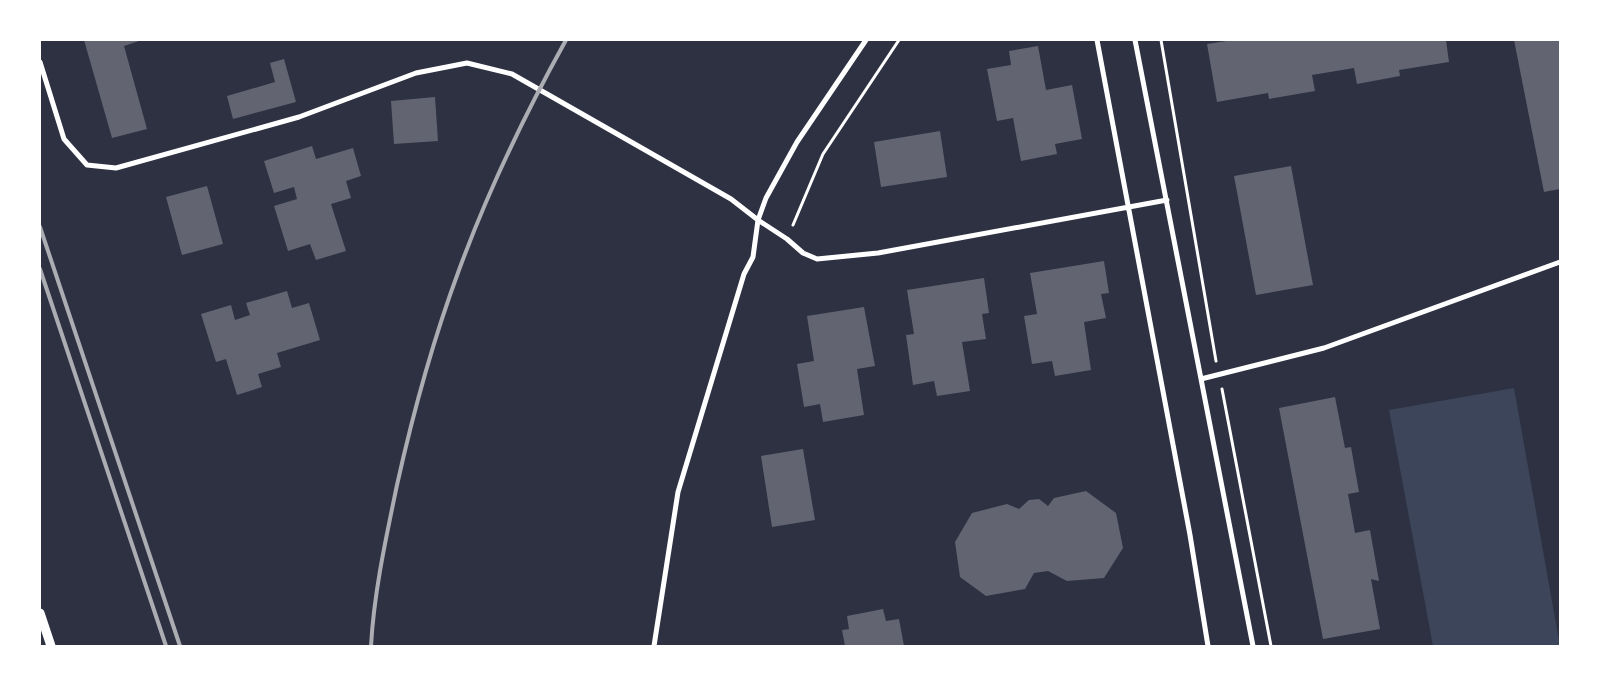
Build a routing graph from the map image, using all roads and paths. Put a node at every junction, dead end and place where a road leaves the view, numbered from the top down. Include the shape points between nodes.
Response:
1 (866, 40) edge
2 (899, 40) edge
3 (1097, 40) edge
4 (1135, 40) edge
5 (1161, 40) edge
6 (40, 62) edge
7 (1167, 200) junction
8 (1128, 207) junction
9 (758, 220) junction
10 (787, 239) junction
11 (1560, 262) edge
12 (1219, 376) junction
13 (1201, 379) junction
14 (40, 613) edge
15 (51, 646) edge
16 (654, 646) edge
17 (1208, 646) edge
18 (1253, 646) edge
19 (1271, 646) edge

1 - 9 street via 797,142 766,198
2 - 10 path via 822,154
3 - 8 street
4 - 7 street
5 - 12 path
6 - 9 street via 64,138 87,165 116,168 299,117 416,73 467,63 512,74 540,88 731,199
7 - 8 street
7 - 13 street
8 - 10 street via 878,253 817,259 803,253
8 - 17 street
9 - 10 street
9 - 16 street via 753,256 744,274 678,492
11 - 12 street via 1324,348
12 - 13 street
12 - 19 path
13 - 18 street
14 - 15 street

